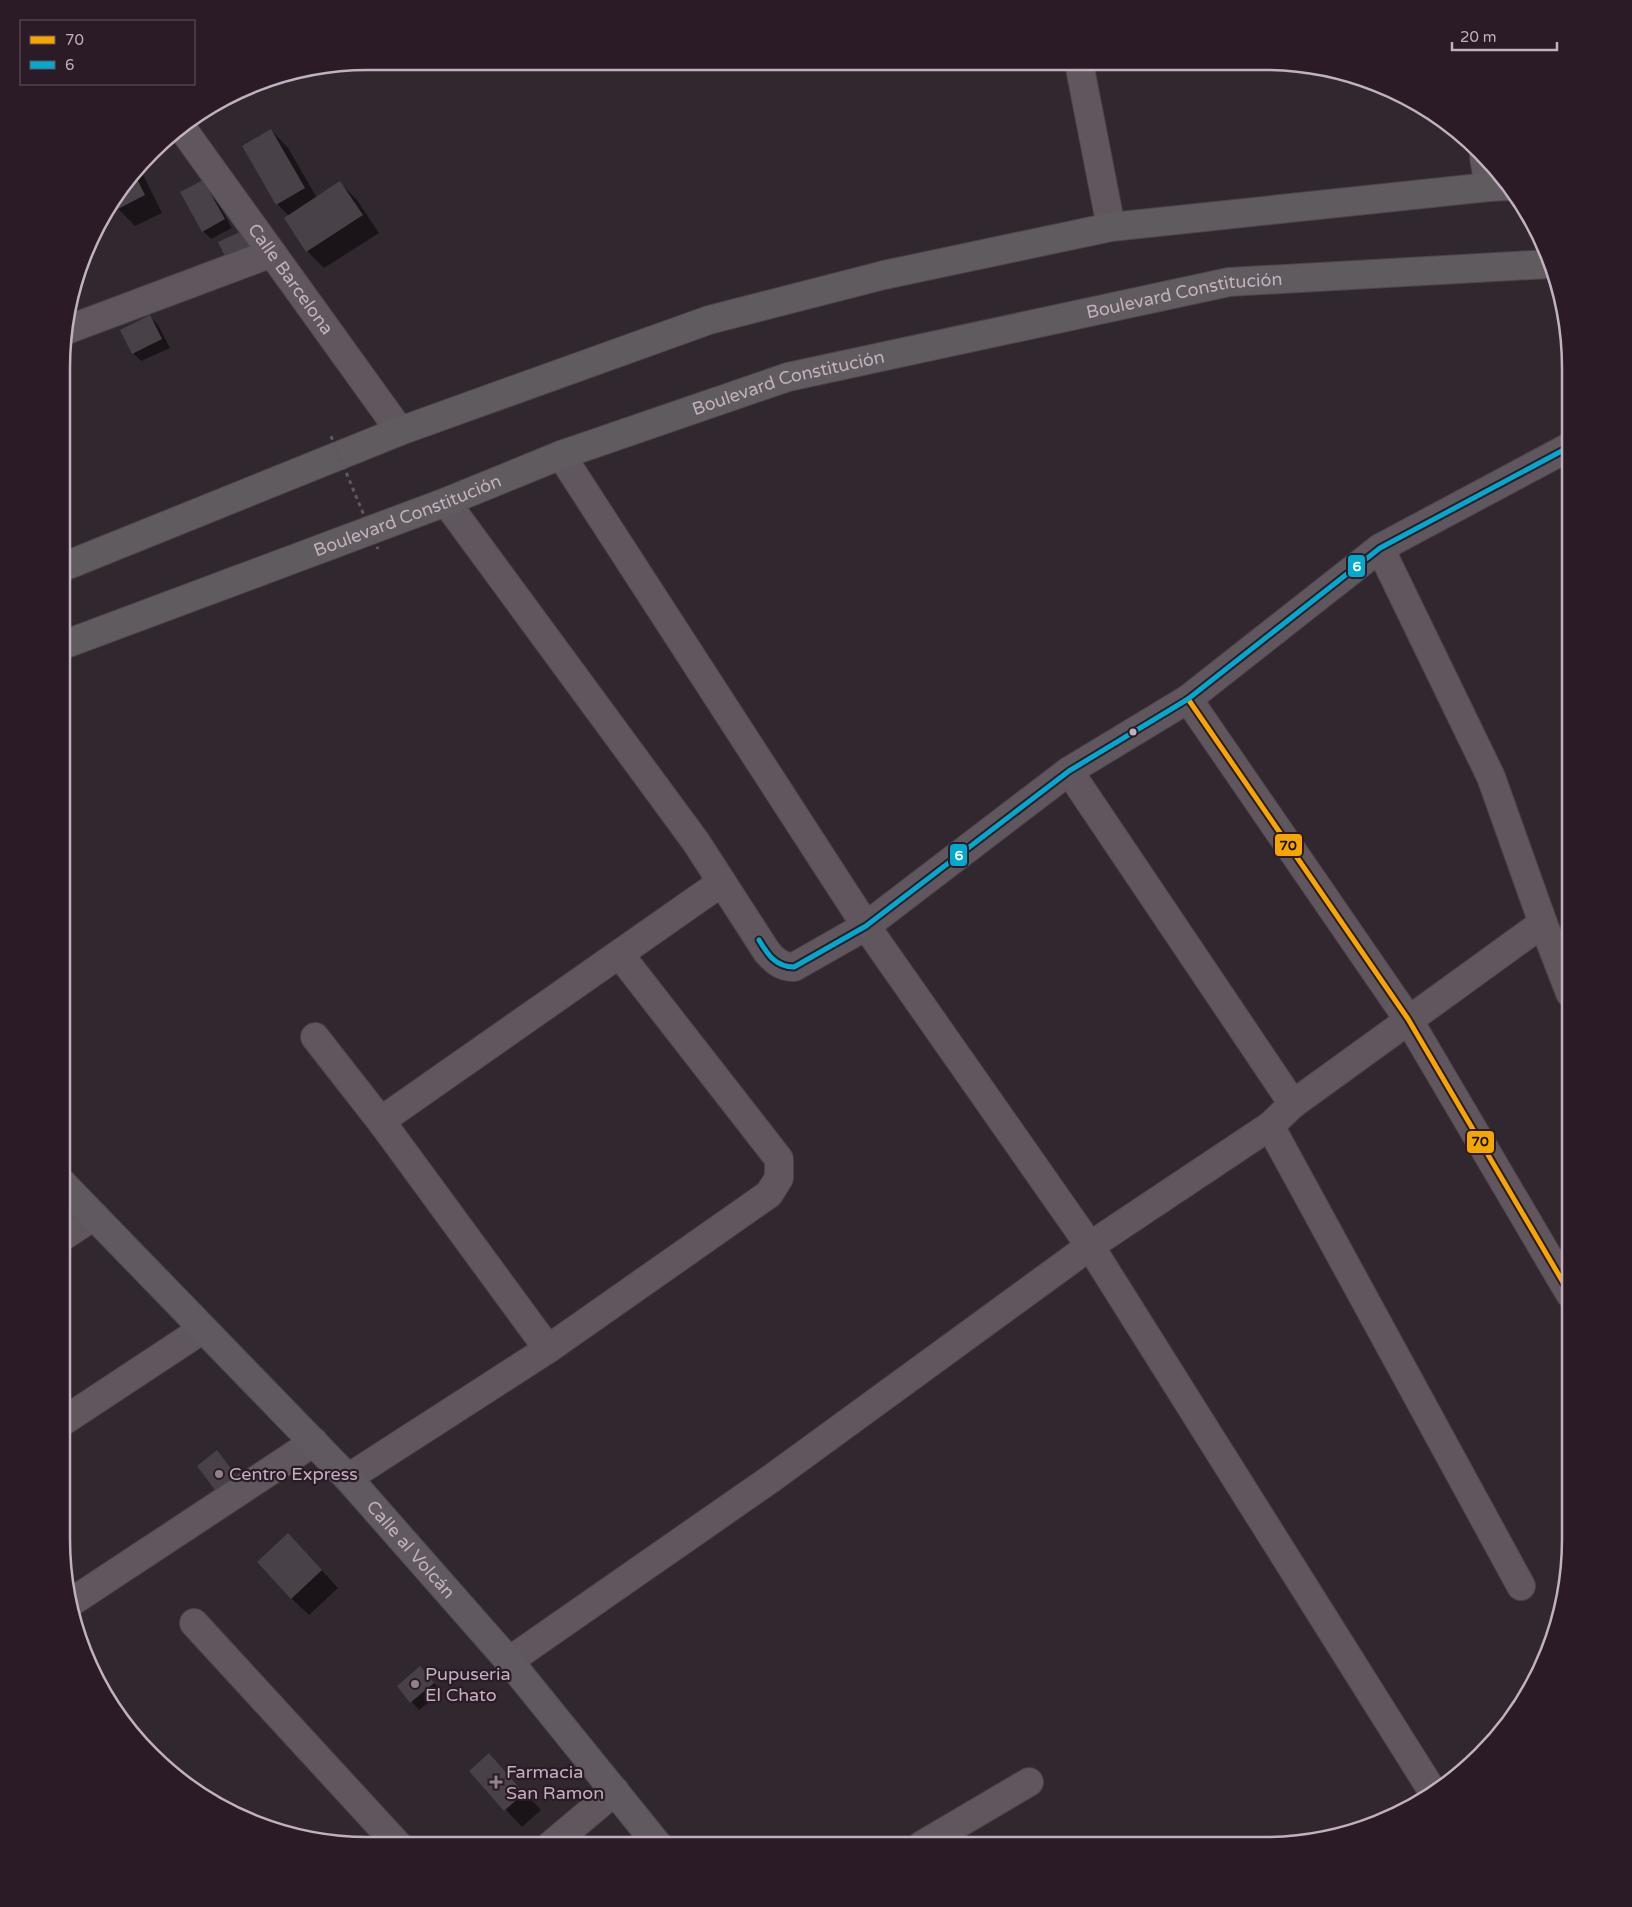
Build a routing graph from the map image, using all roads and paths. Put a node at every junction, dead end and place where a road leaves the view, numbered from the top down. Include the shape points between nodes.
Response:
1 (1080, 70) edge
2 (186, 133) edge
3 (1499, 187) edge
4 (1111, 227) junction
5 (272, 253) junction
6 (1543, 264) edge
7 (73, 328) edge
8 (400, 431) junction
9 (331, 436) dead end
10 (1562, 451) edge
11 (561, 455) junction
12 (446, 502) junction
13 (1380, 548) junction
14 (378, 549) dead end
15 (70, 564) edge
16 (70, 642) edge
17 (1188, 699) junction
18 (1069, 771) junction
19 (722, 882) junction
20 (1542, 923) junction
21 (866, 926) junction
22 (620, 955) junction
23 (1562, 973) edge
24 (1408, 1019) junction
25 (315, 1037) dead end
26 (1293, 1104) junction
27 (383, 1124) junction
28 (1270, 1126) junction
29 (70, 1191) edge
30 (94, 1216) junction
31 (70, 1232) edge
32 (1090, 1246) junction
33 (1562, 1280) edge
34 (203, 1328) junction
35 (548, 1349) junction
36 (70, 1417) edge
37 (314, 1442) junction
38 (348, 1478) junction
39 (1521, 1586) dead end
40 (76, 1599) edge
41 (194, 1622) dead end
42 (509, 1660) junction
43 (1029, 1782) dead end
44 (1430, 1787) edge
45 (615, 1791) junction
46 (391, 1837) edge
47 (560, 1837) edge
48 (652, 1837) edge
49 (936, 1837) edge

1 - 4 street
2 - 5 street, Calle Barcelona
3 - 4 highway
4 - 8 highway via 884,275 708,320
5 - 7 street
5 - 8 street, Calle Barcelona
6 - 11 highway, Boulevard Constitución via 1229,282 788,377
8 - 15 highway
9 - 14 path, bridge
10 - 13 street
11 - 12 highway, Boulevard Constitución
11 - 21 street
12 - 16 highway, Boulevard Constitución
12 - 19 street
13 - 17 street
13 - 20 street via 1491,777
17 - 18 street
17 - 24 street
18 - 21 street
18 - 26 street
19 - 21 street via 767,952 784,967 794,968
19 - 22 street
20 - 23 street
20 - 24 street
21 - 32 street
22 - 27 street via 392,1113
22 - 35 street via 779,1159 778,1178 769,1194
24 - 26 street
24 - 33 street
25 - 27 street
26 - 28 street
27 - 35 street
28 - 32 street
28 - 39 street
29 - 30 main road, Calle al Volcán
30 - 31 street
30 - 34 main road, Calle al Volcán
32 - 42 street via 772,1478
32 - 44 street
34 - 36 street
34 - 37 main road, Calle al Volcán
35 - 38 street
37 - 38 main road, Calle al Volcán
37 - 40 street
38 - 42 main road, Calle al Volcán
41 - 46 street
42 - 45 main road, Calle al Volcán
43 - 49 street
45 - 47 street
45 - 48 main road, Calle al Volcán

